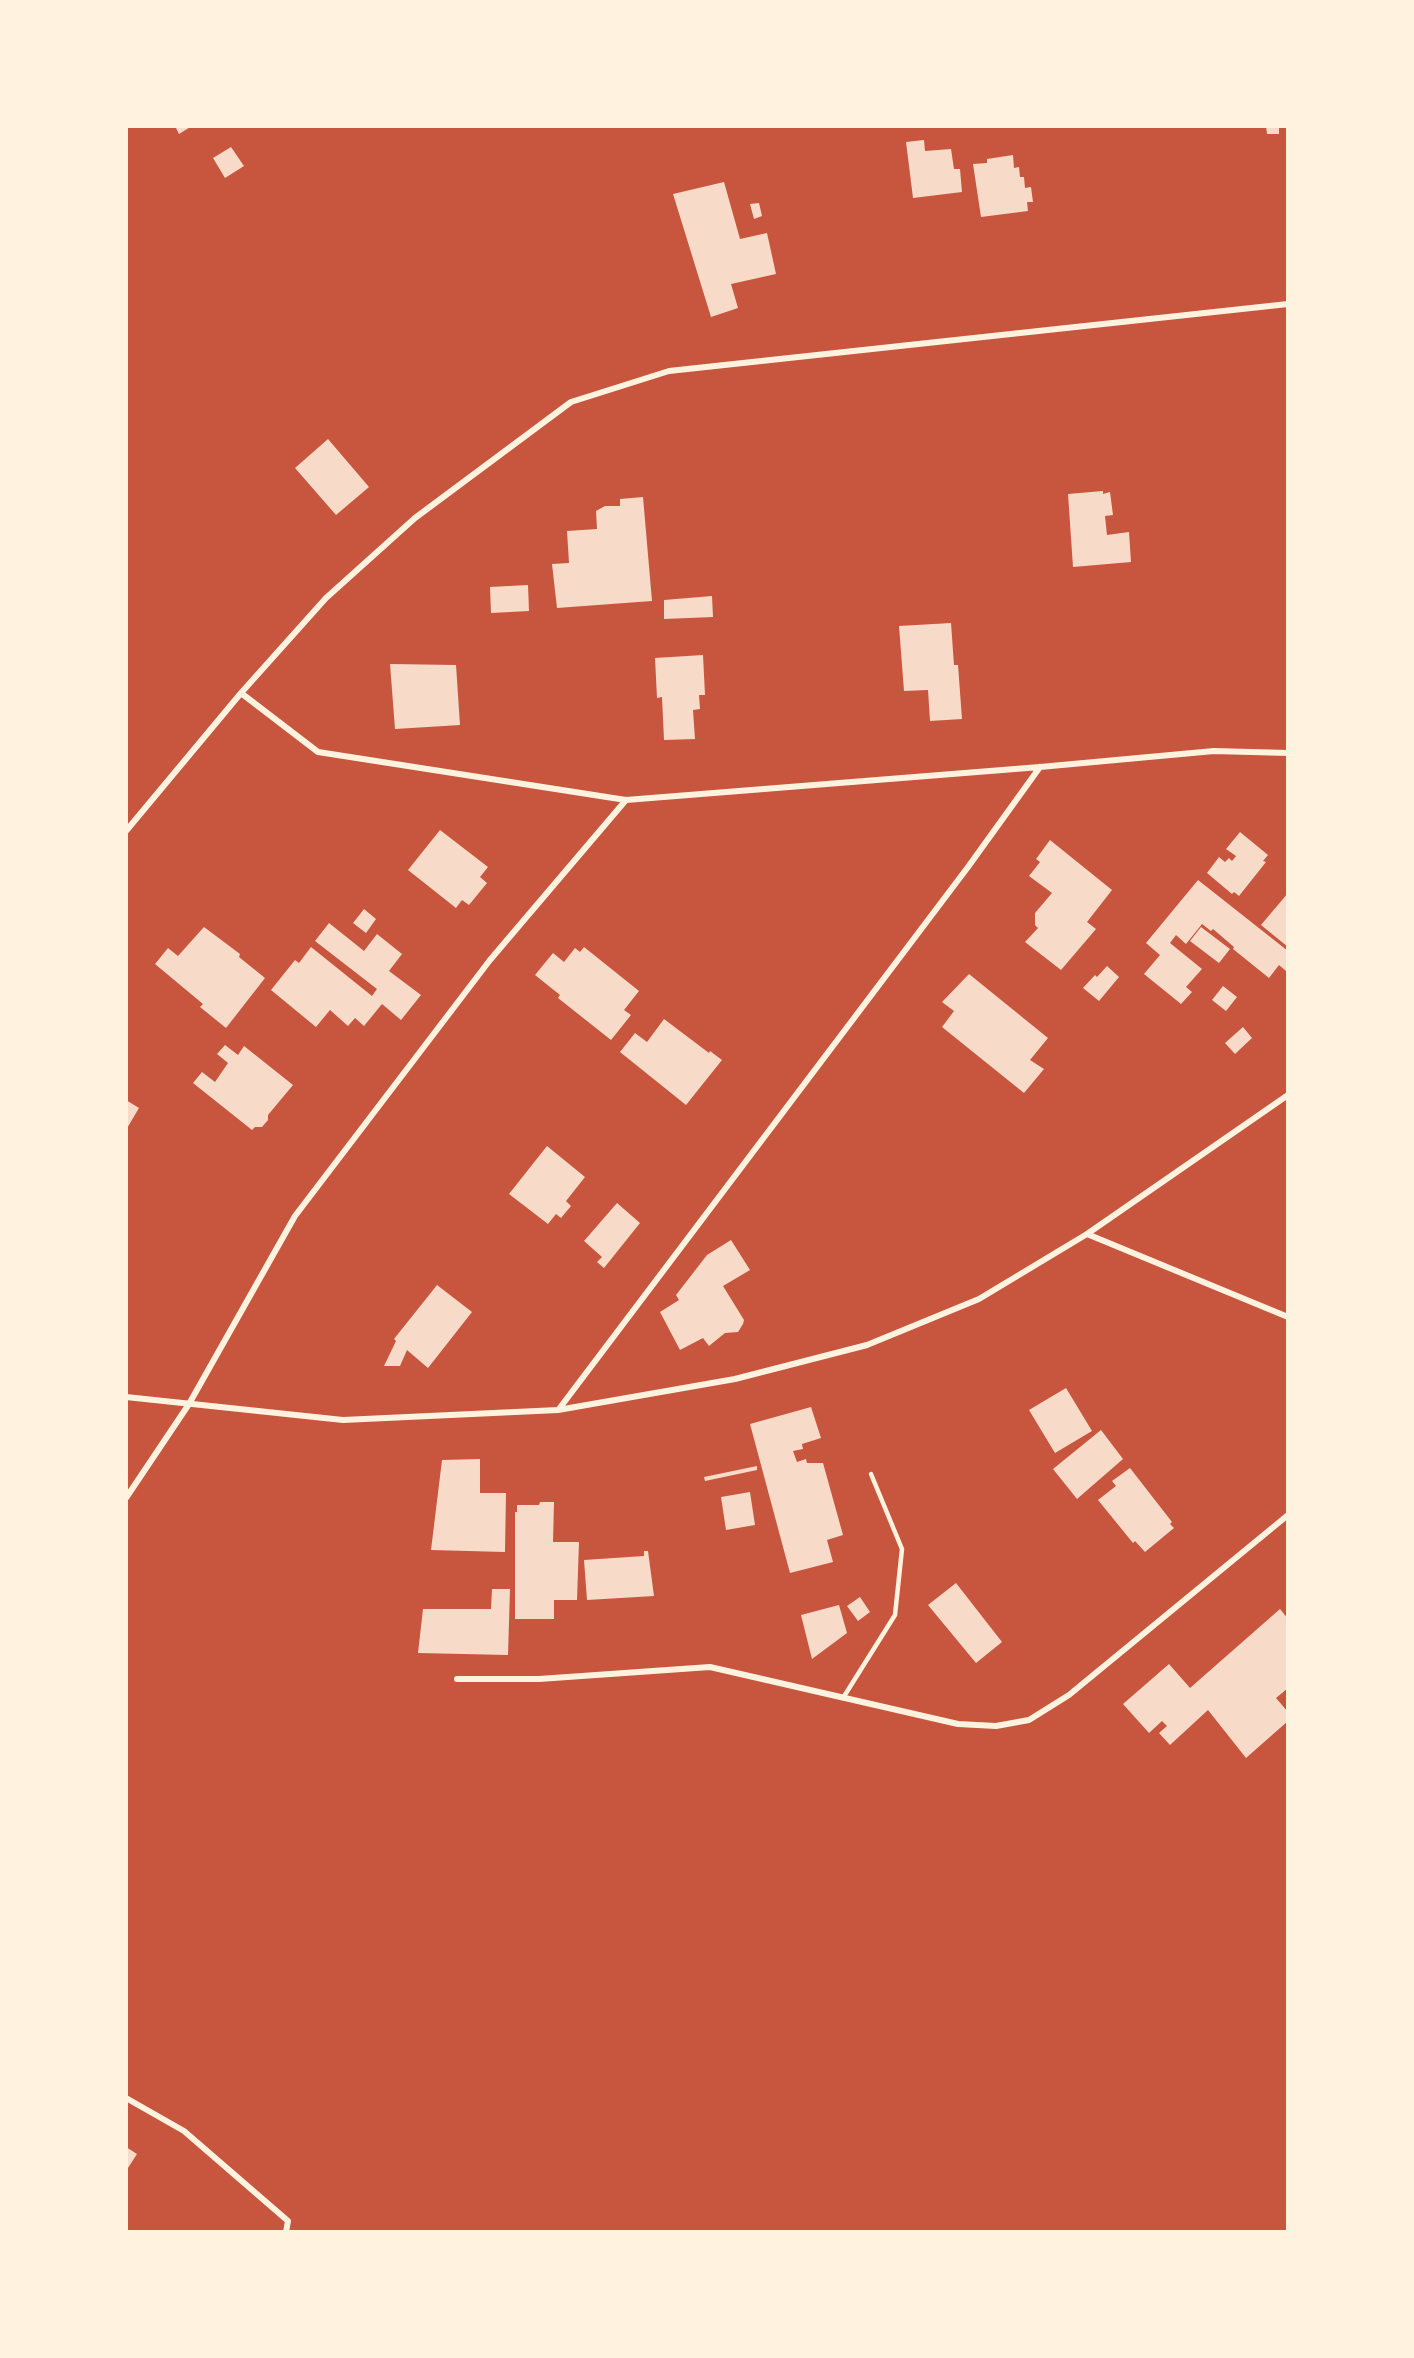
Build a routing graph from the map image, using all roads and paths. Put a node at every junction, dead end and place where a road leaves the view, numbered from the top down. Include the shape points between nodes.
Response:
1 (1288, 304) edge
2 (241, 693) junction
3 (1288, 753) edge
4 (1040, 767) junction
5 (626, 800) junction
6 (126, 831) edge
7 (1288, 1095) edge
8 (1087, 1234) junction
9 (1288, 1317) edge
10 (126, 1397) edge
11 (189, 1404) junction
12 (558, 1410) junction
13 (871, 1474) dead end
14 (126, 1498) edge
15 (1288, 1515) edge
16 (457, 1678) dead end
17 (843, 1698) junction
18 (126, 2098) edge
19 (286, 2232) edge

1 - 2 street via 669,371 571,402 415,518 326,598
2 - 5 street via 318,752
2 - 6 street
3 - 4 street via 1214,751
4 - 5 street
4 - 12 street
5 - 11 street via 490,960 295,1216
7 - 8 street
8 - 9 street
8 - 12 street via 979,1299 867,1345 735,1379
10 - 11 street
11 - 12 street via 343,1420
11 - 14 street
13 - 17 lane via 902,1549 895,1615
15 - 17 street via 1069,1695 1029,1720 996,1726 958,1724
16 - 17 street via 539,1679 710,1667
18 - 19 street via 184,2131 288,2221

